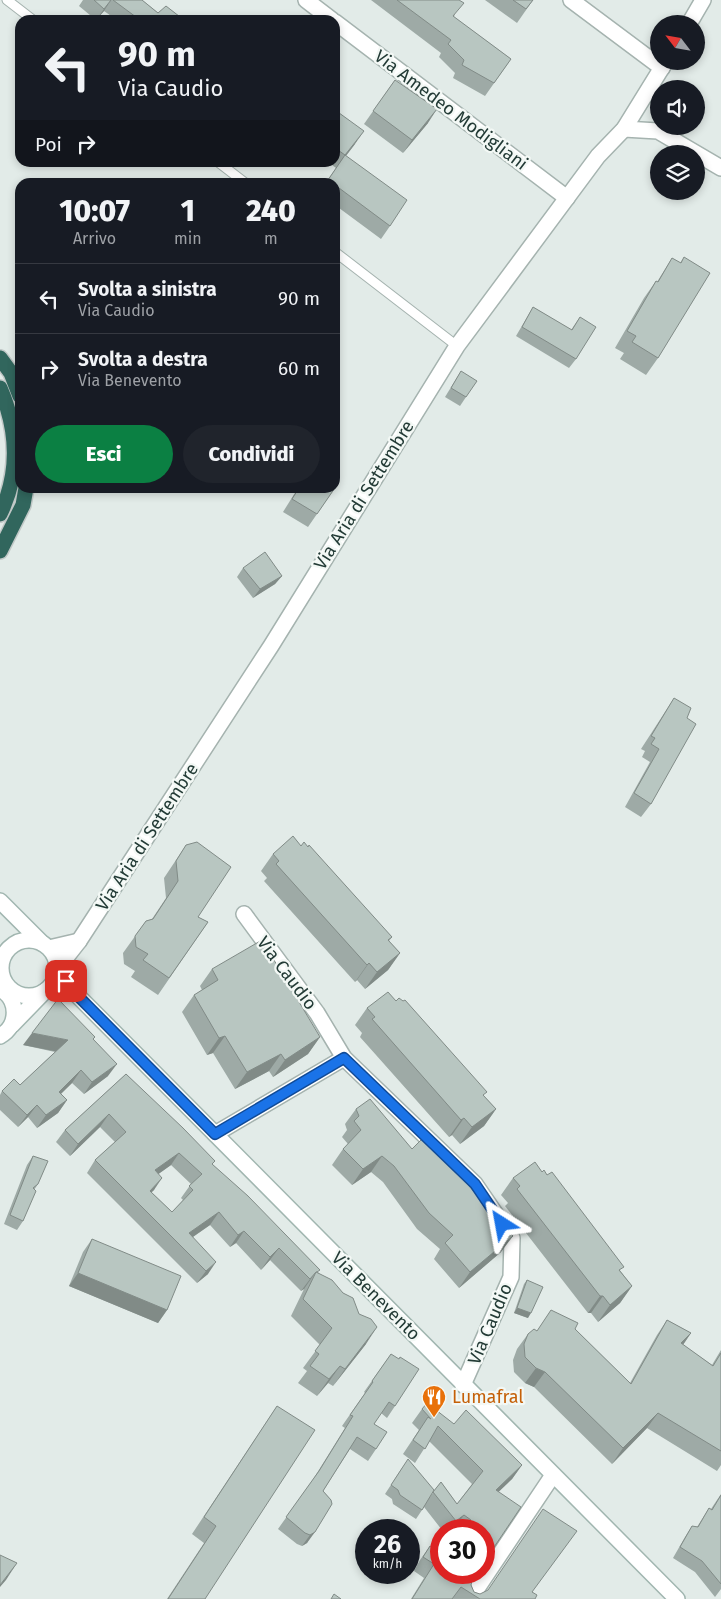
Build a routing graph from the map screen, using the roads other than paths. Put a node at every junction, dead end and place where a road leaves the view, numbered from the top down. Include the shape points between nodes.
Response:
1 (7, 0) edge
2 (306, 0) edge
3 (571, 0) edge
4 (703, 0) edge
5 (26, 15) edge
6 (326, 15) edge
7 (694, 15) edge
8 (340, 26) edge
9 (650, 54) edge
10 (660, 70) edge
11 (624, 129) junction
12 (224, 167) edge
13 (721, 168) edge
14 (239, 178) edge
15 (567, 198) junction
16 (340, 256) edge
17 (457, 346) junction
18 (0, 358) edge
19 (15, 383) edge
20 (0, 388) edge
21 (25, 493) edge
22 (0, 514) edge
23 (0, 551) edge
24 (0, 902) edge
25 (244, 914) dead end
26 (0, 937) edge
27 (79, 941) junction
28 (46, 945) junction
29 (2, 957) edge
30 (57, 969) junction
31 (0, 989) edge
32 (47, 989) junction
33 (75, 993) junction
34 (4, 1034) edge
35 (344, 1058) junction
36 (215, 1134) junction
37 (464, 1385) junction
38 (553, 1475) junction
39 (470, 1599) edge
40 (677, 1599) edge

1 - 5 lane
2 - 6 street, Via Amedeo Modigliani
3 - 9 street
4 - 7 street
8 - 15 street, Via Amedeo Modigliani
10 - 11 street, Via Aria di Settembre
11 - 13 street via 658,130
11 - 15 street, Via Aria di Settembre via 598,156
12 - 14 lane
15 - 17 street, Via Aria di Settembre
16 - 17 lane
17 - 27 street, Via Aria di Settembre via 276,638
18 - 19 highway
20 - 22 highway via 14,432 14,469
21 - 23 highway via 23,505
24 - 28 street
25 - 35 street, Via Caudio via 318,1013
26 - 29 street
27 - 28 street
27 - 30 street, Via Aria di Settembre
28 - 29 street via 24,940
28 - 30 street
29 - 32 street via 4,979 15,992 32,995
30 - 32 street
30 - 33 street, Via Benevento
31 - 34 street via 13,1002 14,1018
32 - 33 street
32 - 34 street
33 - 36 street, Via Benevento
35 - 36 street
35 - 37 street, Via Caudio via 475,1184 512,1238 511,1277
36 - 37 street, Via Benevento
37 - 38 street, Via Benevento
38 - 39 street
38 - 40 street, Via Benevento

